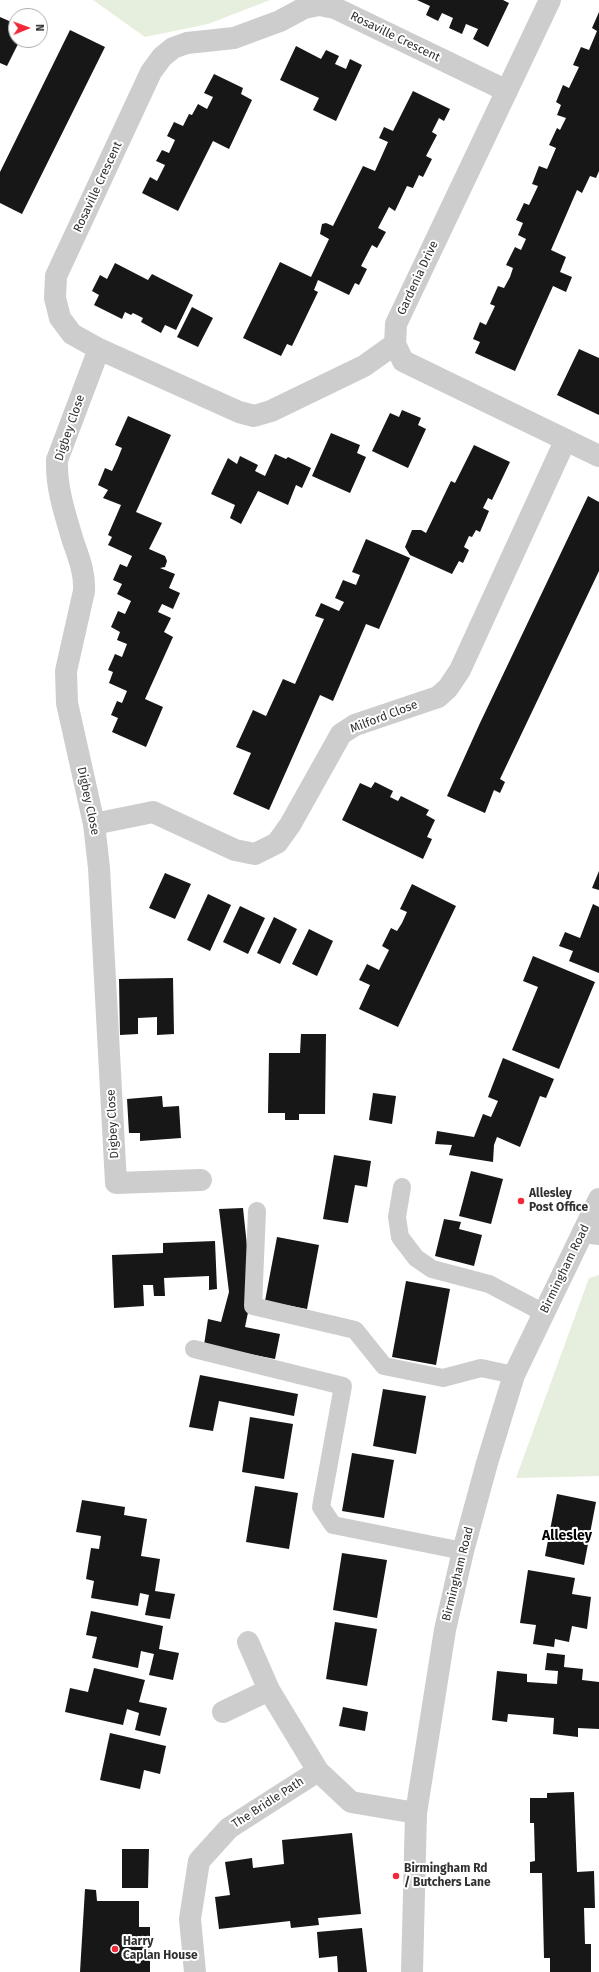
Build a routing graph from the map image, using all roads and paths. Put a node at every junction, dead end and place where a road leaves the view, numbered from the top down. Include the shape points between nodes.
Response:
1 (550, 0) edge
2 (507, 92) junction
3 (395, 344) junction
4 (99, 349) junction
5 (565, 441) junction
6 (599, 456) edge
7 (94, 824) junction
8 (201, 1180) dead end
9 (402, 1187) dead end
10 (599, 1199) edge
11 (257, 1211) dead end
12 (591, 1233) edge
13 (544, 1312) junction
14 (194, 1349) dead end
15 (514, 1375) junction
16 (463, 1551) junction
17 (248, 1642) dead end
18 (269, 1690) junction
19 (223, 1712) dead end
20 (318, 1771) junction
21 (416, 1813) junction
22 (195, 1972) edge
23 (412, 1972) edge

1 - 2 street, Gardenia Drive
2 - 3 street, Gardenia Drive via 396,324
2 - 4 street, Rosaville Crescent via 335,8 319,5 304,8 280,21 234,38 187,43 173,48 162,57 151,72 56,276 55,298 60,318 72,334
3 - 4 street, Rosaville Crescent via 364,366 271,411 254,416 239,412
3 - 5 street via 403,361
4 - 7 street, Digbey Close via 57,460 56,473 62,505 84,578 84,591 66,671 67,703
5 - 6 street
5 - 7 street, Milford Close via 460,670 448,688 438,697 356,725 341,734 290,825 277,843 255,854 235,850 153,812
7 - 8 street, Digbey Close via 99,868 116,1183
9 - 13 lane via 397,1217 400,1237 416,1258 432,1269 489,1284
10 - 12 street, Birmingham Road
11 - 15 lane via 253,1306 355,1330 384,1366 443,1378 481,1368
12 - 13 street, Birmingham Road
13 - 15 street, Birmingham Road
14 - 16 lane via 344,1386 321,1507 333,1525
15 - 16 street, Birmingham Road
16 - 21 street, Birmingham Road via 445,1630
17 - 18 street
18 - 19 street
18 - 20 street
20 - 21 street via 351,1802
20 - 22 street, The Bridle Path via 229,1828 199,1861 190,1919
21 - 23 street, Birmingham Road

